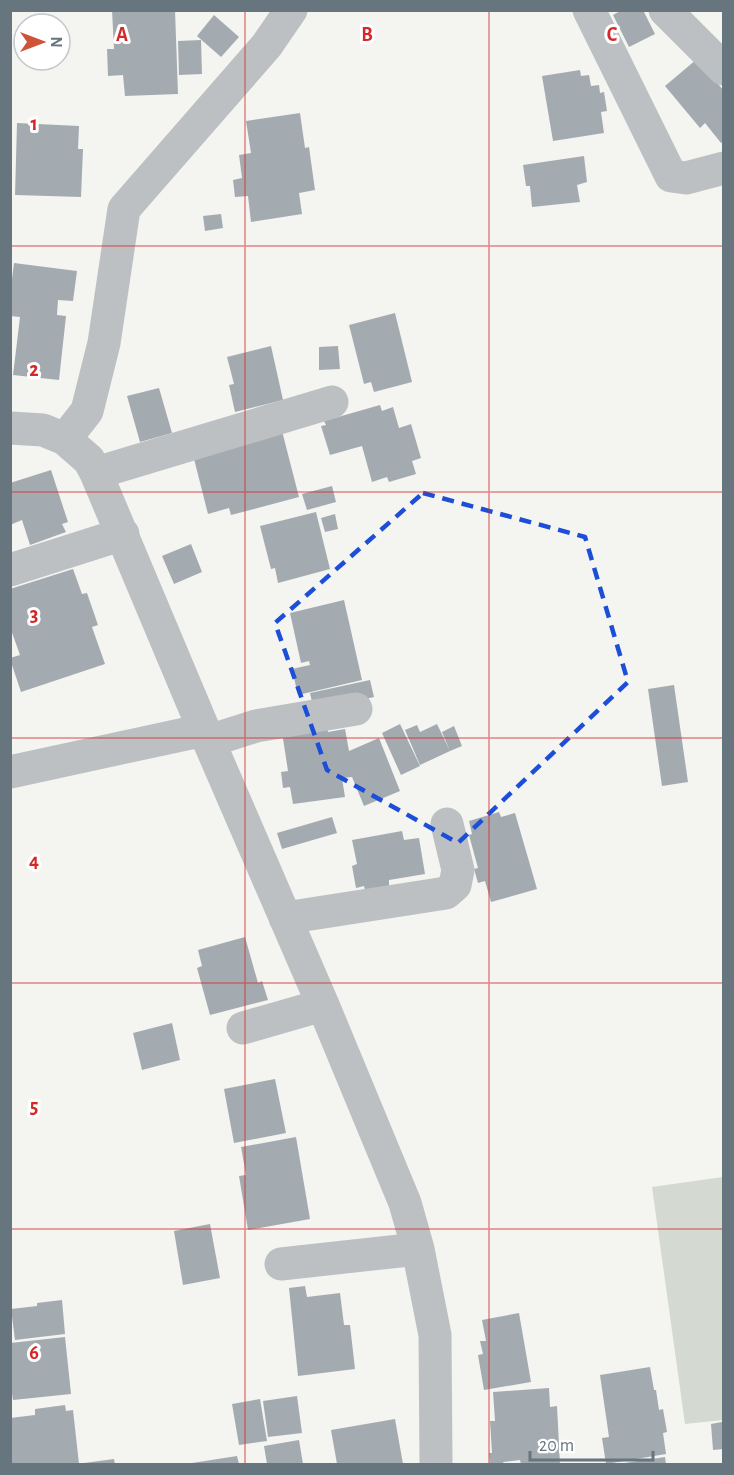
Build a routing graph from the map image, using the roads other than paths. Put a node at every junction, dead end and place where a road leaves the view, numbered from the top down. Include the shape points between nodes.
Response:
1 (291, 10) edge
2 (589, 10) edge
3 (665, 10) edge
4 (723, 69) edge
5 (723, 168) edge
6 (332, 402) dead end
7 (10, 428) edge
8 (65, 439) junction
9 (96, 473) junction
10 (123, 534) junction
11 (10, 570) edge
12 (356, 710) dead end
13 (206, 735) junction
14 (10, 772) edge
15 (447, 824) dead end
16 (285, 918) junction
17 (323, 1005) junction
18 (243, 1028) dead end
19 (418, 1249) junction
20 (281, 1264) dead end
21 (436, 1464) edge

1 - 8 street via 267,45 124,209 104,343 87,411
2 - 5 street via 671,176 686,178
3 - 4 street
6 - 9 street
7 - 8 street via 43,430
8 - 9 street via 89,460
9 - 10 street
10 - 11 street
10 - 13 street
12 - 13 street
13 - 14 street
13 - 16 street
15 - 16 street via 459,870 455,885 446,893
16 - 17 street
17 - 18 street
17 - 19 street via 405,1203
19 - 20 street
19 - 21 street via 435,1335

